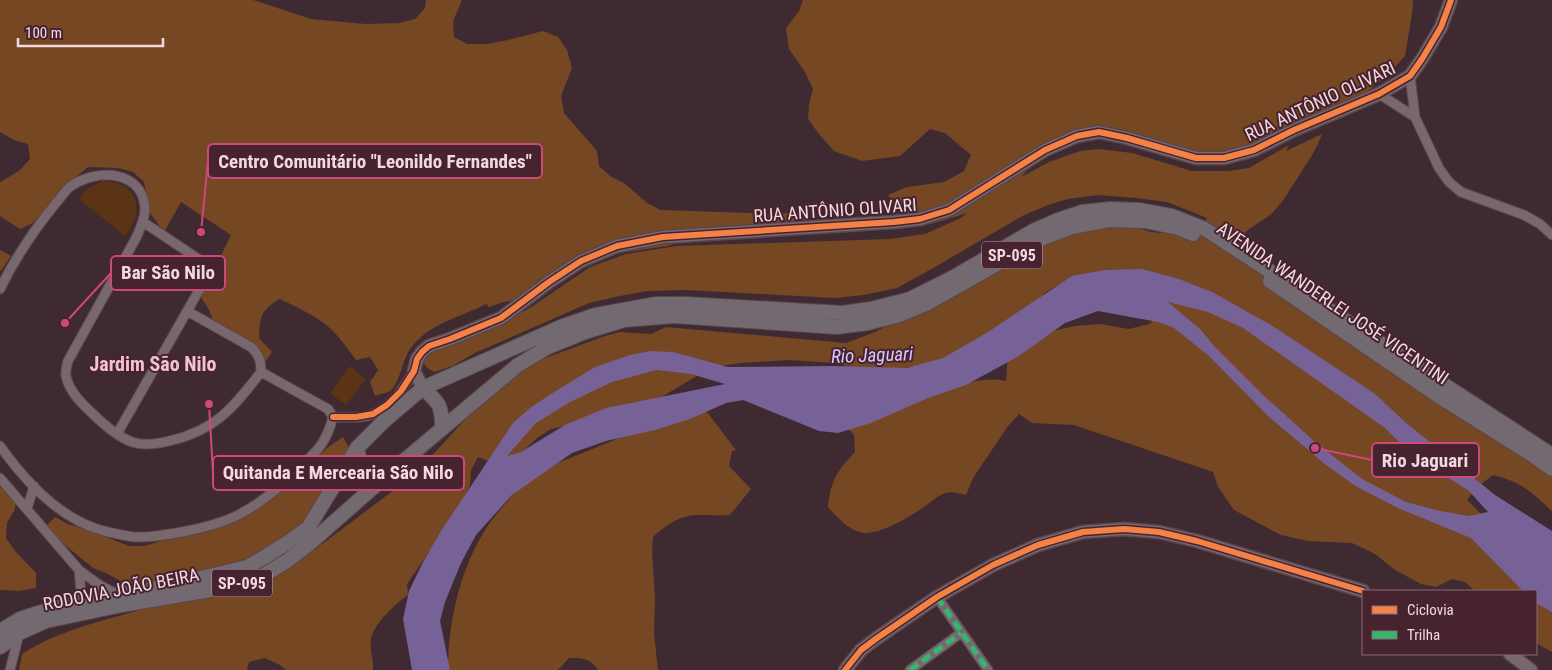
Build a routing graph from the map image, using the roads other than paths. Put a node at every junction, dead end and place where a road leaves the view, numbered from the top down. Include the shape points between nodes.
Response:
1 (1451, 0) edge
2 (1410, 76) junction
3 (1379, 94) junction
4 (1415, 117) junction
5 (143, 222) junction
6 (1552, 235) edge
7 (1, 283) edge
8 (187, 311) junction
9 (414, 371) junction
10 (261, 372) junction
11 (423, 388) junction
12 (333, 418) junction
13 (442, 429) junction
14 (117, 434) junction
15 (0, 446) edge
16 (357, 448) junction
17 (1552, 455) edge
18 (394, 468) junction
19 (1552, 469) edge
20 (0, 478) edge
21 (34, 486) junction
22 (27, 509) junction
23 (79, 570) junction
24 (1362, 591) edge
25 (116, 594) junction
26 (937, 597) junction
27 (79, 602) junction
28 (0, 631) edge
29 (19, 633) junction
30 (961, 633) junction
31 (0, 647) edge
32 (1511, 655) edge
33 (10, 670) edge
34 (845, 670) edge
35 (910, 670) edge
36 (988, 670) edge
37 (1531, 670) edge

1 - 2 street, RUA ANTÔNIO OLIVARI via 1441,28
2 - 3 street, RUA ANTÔNIO OLIVARI
2 - 4 street
3 - 4 street
3 - 9 street, RUA ANTÔNIO OLIVARI via 1254,150 1224,158 1196,158 1099,132 1077,136 1044,150 949,210 920,219 664,236 618,246 573,266 500,318 429,346 417,359
4 - 6 street via 1448,182 1462,192 1540,224
5 - 7 street via 144,200 128,180 112,174 79,181 69,187 47,214
5 - 8 street via 205,266 208,273
5 - 14 street via 73,349 66,375 71,390
8 - 10 street via 251,347 261,361
8 - 14 street
9 - 11 street
9 - 12 street via 401,391 373,414
10 - 12 street via 328,409
10 - 14 street via 219,420 194,434 158,444 141,444
11 - 13 main road via 438,402
11 - 16 main road, RODOVIA JOÃO BEIRA / SP-095
11 - 17 main road, AVENIDA WANDERLEI JOSÉ VICENTINI / SP-095 via 563,326 627,308 686,304 842,313 871,309 910,298 1058,220 1082,212 1140,210 1172,216 1205,228
12 - 21 street via 321,447 279,488 235,517 211,525 164,535 134,537 103,531 76,520
13 - 18 main road, RODOVIA JOÃO BEIRA / SP-095
13 - 19 main road, AVENIDA WANDERLEI JOSÉ VICENTINI / SP-095 via 518,365 548,347 600,327 624,320 674,316 837,327 868,323 928,303 1043,238 1109,220 1145,220 1204,238
15 - 21 street
16 - 18 main road via 362,467 369,472
16 - 25 main road, RODOVIA JOÃO BEIRA / SP-095 via 308,528 288,543 247,567 163,587
18 - 29 main road, RODOVIA JOÃO BEIRA / SP-095 via 308,545 264,575 240,584 46,621
20 - 22 street
21 - 22 street
22 - 23 street
23 - 25 street
23 - 27 street
24 - 26 street via 1198,541 1159,532 1124,529 1083,532 1038,545 993,565
25 - 27 main road, RODOVIA JOÃO BEIRA / SP-095
26 - 30 street
26 - 34 street via 866,646
27 - 28 main road, RODOVIA JOÃO BEIRA / SP-095 via 20,619
29 - 31 main road, RODOVIA JOÃO BEIRA / SP-095
29 - 33 street
30 - 35 street
30 - 36 street
32 - 37 street

